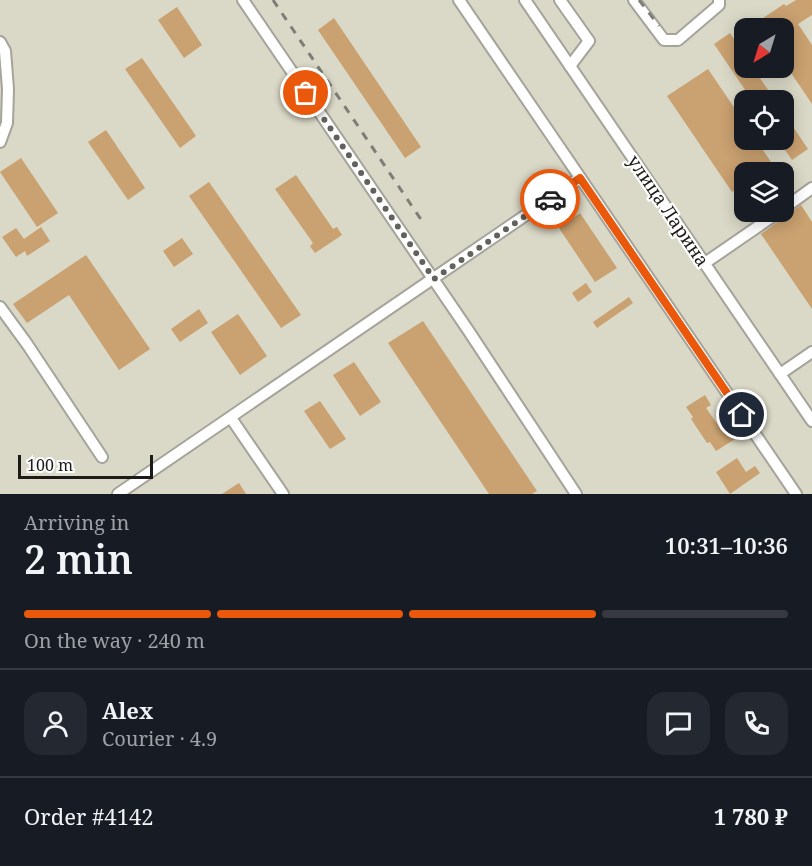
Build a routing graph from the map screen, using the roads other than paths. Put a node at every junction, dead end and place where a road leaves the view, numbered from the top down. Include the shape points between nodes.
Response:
1 (243, 0) edge
2 (459, 0) edge
3 (525, 0) edge
4 (560, 0) edge
5 (634, 0) edge
6 (719, 0) edge
7 (0, 42) edge
8 (570, 66) junction
9 (0, 142) edge
10 (580, 178) junction
11 (812, 188) edge
12 (794, 201) edge
13 (764, 222) edge
14 (705, 263) junction
15 (434, 279) junction
16 (0, 307) edge
17 (812, 352) edge
18 (780, 374) junction
19 (231, 418) junction
20 (812, 421) edge
21 (102, 456) dead end
22 (118, 494) edge
23 (283, 494) edge
24 (576, 494) edge
25 (796, 494) edge

1 - 15 street
2 - 10 street
3 - 8 street, улица Ларина
4 - 8 street via 589,41
5 - 6 street via 664,40 678,40 719,5
7 - 9 street via 6,51 8,89 7,123
8 - 14 street, улица Ларина
10 - 15 street
10 - 25 street
11 - 12 street
13 - 14 street
14 - 18 street, улица Ларина
15 - 19 street
15 - 24 street
16 - 21 street
17 - 18 street
18 - 20 street, улица Ларина
19 - 22 street
19 - 23 street

